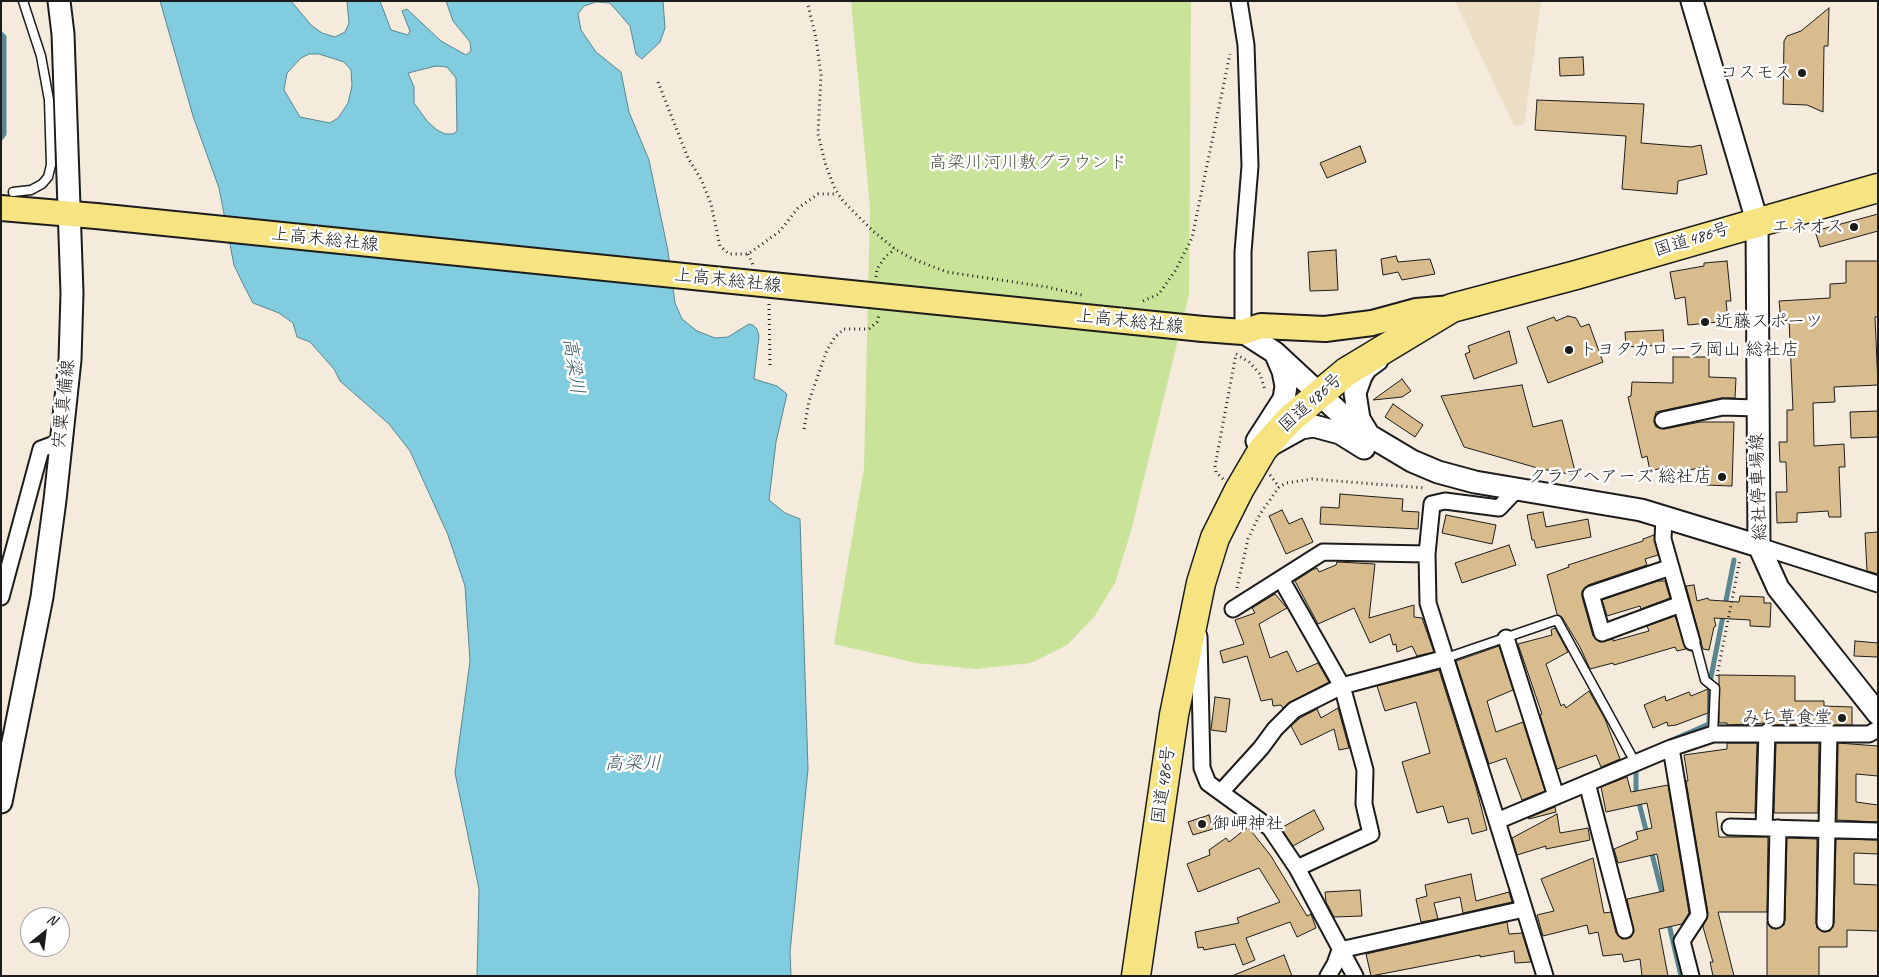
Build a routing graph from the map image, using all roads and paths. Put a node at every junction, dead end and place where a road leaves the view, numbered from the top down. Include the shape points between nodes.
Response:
1 (24, 1) edge
2 (59, 1) edge
3 (807, 1) edge
4 (1239, 1) edge
5 (1692, 1) edge
6 (1242, 20) junction
7 (658, 82) dead end
8 (1878, 188) edge
9 (838, 194) junction
10 (6, 203) edge
11 (69, 213) junction
12 (1757, 221) junction
13 (895, 249) junction
14 (748, 254) junction
15 (756, 268) dead end
16 (875, 281) dead end
17 (1088, 296) dead end
18 (769, 300) dead end
19 (1137, 301) dead end
20 (1452, 308) junction
21 (878, 309) dead end
22 (1243, 332) junction
23 (1396, 340) junction
24 (1274, 352) junction
25 (770, 365) dead end
26 (1318, 393) junction
27 (1264, 398) dead end
28 (1757, 408) junction
29 (1663, 420) dead end
30 (804, 429) dead end
31 (1370, 436) junction
32 (60, 442) junction
33 (1412, 461) junction
34 (1266, 462) junction
35 (1241, 486) junction
36 (1279, 487) junction
37 (1427, 488) dead end
38 (1517, 490) junction
39 (1664, 517) junction
40 (1759, 546) junction
41 (1427, 554) junction
42 (1740, 556) dead end
43 (1671, 567) junction
44 (1281, 579) junction
45 (1878, 584) edge
46 (1, 597) edge
47 (1682, 604) junction
48 (1234, 608) joint
49 (1191, 626) junction
50 (1506, 638) junction
51 (1692, 642) joint
52 (1446, 658) junction
53 (1342, 686) junction
54 (1712, 686) junction
55 (1878, 714) edge
56 (1878, 729) edge
57 (1767, 732) junction
58 (1829, 733) junction
59 (1713, 734) junction
60 (1671, 748) junction
61 (1634, 762) junction
62 (1587, 783) junction
63 (1221, 792) junction
64 (1556, 796) junction
65 (1, 802) edge
66 (1497, 821) junction
67 (1730, 827) dead end
68 (1771, 828) junction
69 (1827, 830) junction
70 (1878, 831) edge
71 (1297, 868) junction
72 (1524, 909) junction
73 (1776, 920) dead end
74 (1825, 923) dead end
75 (1625, 930) dead end
76 (1340, 950) junction
77 (1136, 976) edge
78 (1328, 976) edge
79 (1355, 976) edge
80 (1546, 976) edge
81 (1690, 976) edge

1 - 10 lane via 41,56 49,100 51,165 42,184
2 - 11 main road, 宍粟真備線 via 64,34
3 - 9 path via 821,74 818,134 826,166
4 - 6 street
5 - 12 main road, 総社停車場線
6 - 19 path via 1233,39 1192,238 1159,294 1145,302
6 - 22 street via 1248,77 1250,166 1243,252
7 - 14 path via 688,158 712,204 720,246 729,254
8 - 12 highway, 国道486号
9 - 13 path
9 - 14 path via 818,194 798,208 780,231
10 - 11 main road, 上高末総社線
11 - 22 main road, 上高末総社線, bridge
11 - 32 main road, 宍粟真備線 via 70,351
12 - 20 highway, 国道486号
12 - 28 main road, 総社停車場線
13 - 16 path via 877,269
13 - 17 path via 947,272
14 - 15 path
18 - 25 path
20 - 22 main road, 上高末総社線 via 1416,311 1348,326 1309,329 1261,326
20 - 23 highway, 国道486号
21 - 30 path via 876,322 869,329 844,329 835,337 827,350 809,401
22 - 24 main road
23 - 26 highway, 国道486号
23 - 31 main road via 1386,353 1366,368 1354,393 1360,419
24 - 26 main road
24 - 35 main road via 1286,386 1284,399 1245,458
26 - 31 main road
26 - 34 highway, 国道486号 via 1290,419
27 - 35 path via 1265,382 1260,374 1236,354 1215,466 1219,476
28 - 29 street via 1723,407
28 - 40 main road, 総社停車場線
31 - 33 main road
32 - 46 street via 41,449
32 - 65 main road, 宍粟真備線 via 42,597
33 - 34 main road via 1395,464 1381,459 1340,433 1314,426 1301,428
33 - 38 main road via 1447,474
34 - 35 highway, 国道486号
34 - 36 path
35 - 49 highway, 国道486号 via 1208,558
36 - 37 path via 1312,479
36 - 48 path via 1248,539
38 - 39 main road via 1641,510
38 - 41 street via 1499,508 1445,501 1432,504
39 - 40 main road
39 - 43 street via 1663,538
40 - 45 street
40 - 55 main road, 総社停車場線 via 1778,588
41 - 44 street via 1323,552
41 - 52 street via 1428,603
42 - 54 path
43 - 47 street
43 - 47 street via 1591,594 1602,633
44 - 48 street
44 - 53 street
47 - 51 street
49 - 63 street via 1200,636 1202,768 1208,783
49 - 77 highway, 国道486号 via 1174,715
50 - 52 lane
50 - 61 lane via 1557,620
50 - 64 street
51 - 54 lane
52 - 53 street
52 - 66 street
53 - 63 street via 1294,710
53 - 71 street via 1365,770 1364,804 1371,834
54 - 59 lane
56 - 58 street via 1869,734
57 - 58 street
57 - 59 street
57 - 68 street
58 - 69 street
59 - 60 street
60 - 61 street
60 - 81 street via 1699,915 1682,941
61 - 62 street
62 - 64 street
62 - 75 street
63 - 71 street via 1270,828
64 - 66 street
66 - 72 street
67 - 68 street
68 - 69 street
68 - 73 street
69 - 70 street
69 - 74 street
71 - 76 street
72 - 76 street
72 - 80 street
76 - 78 street
76 - 79 street

